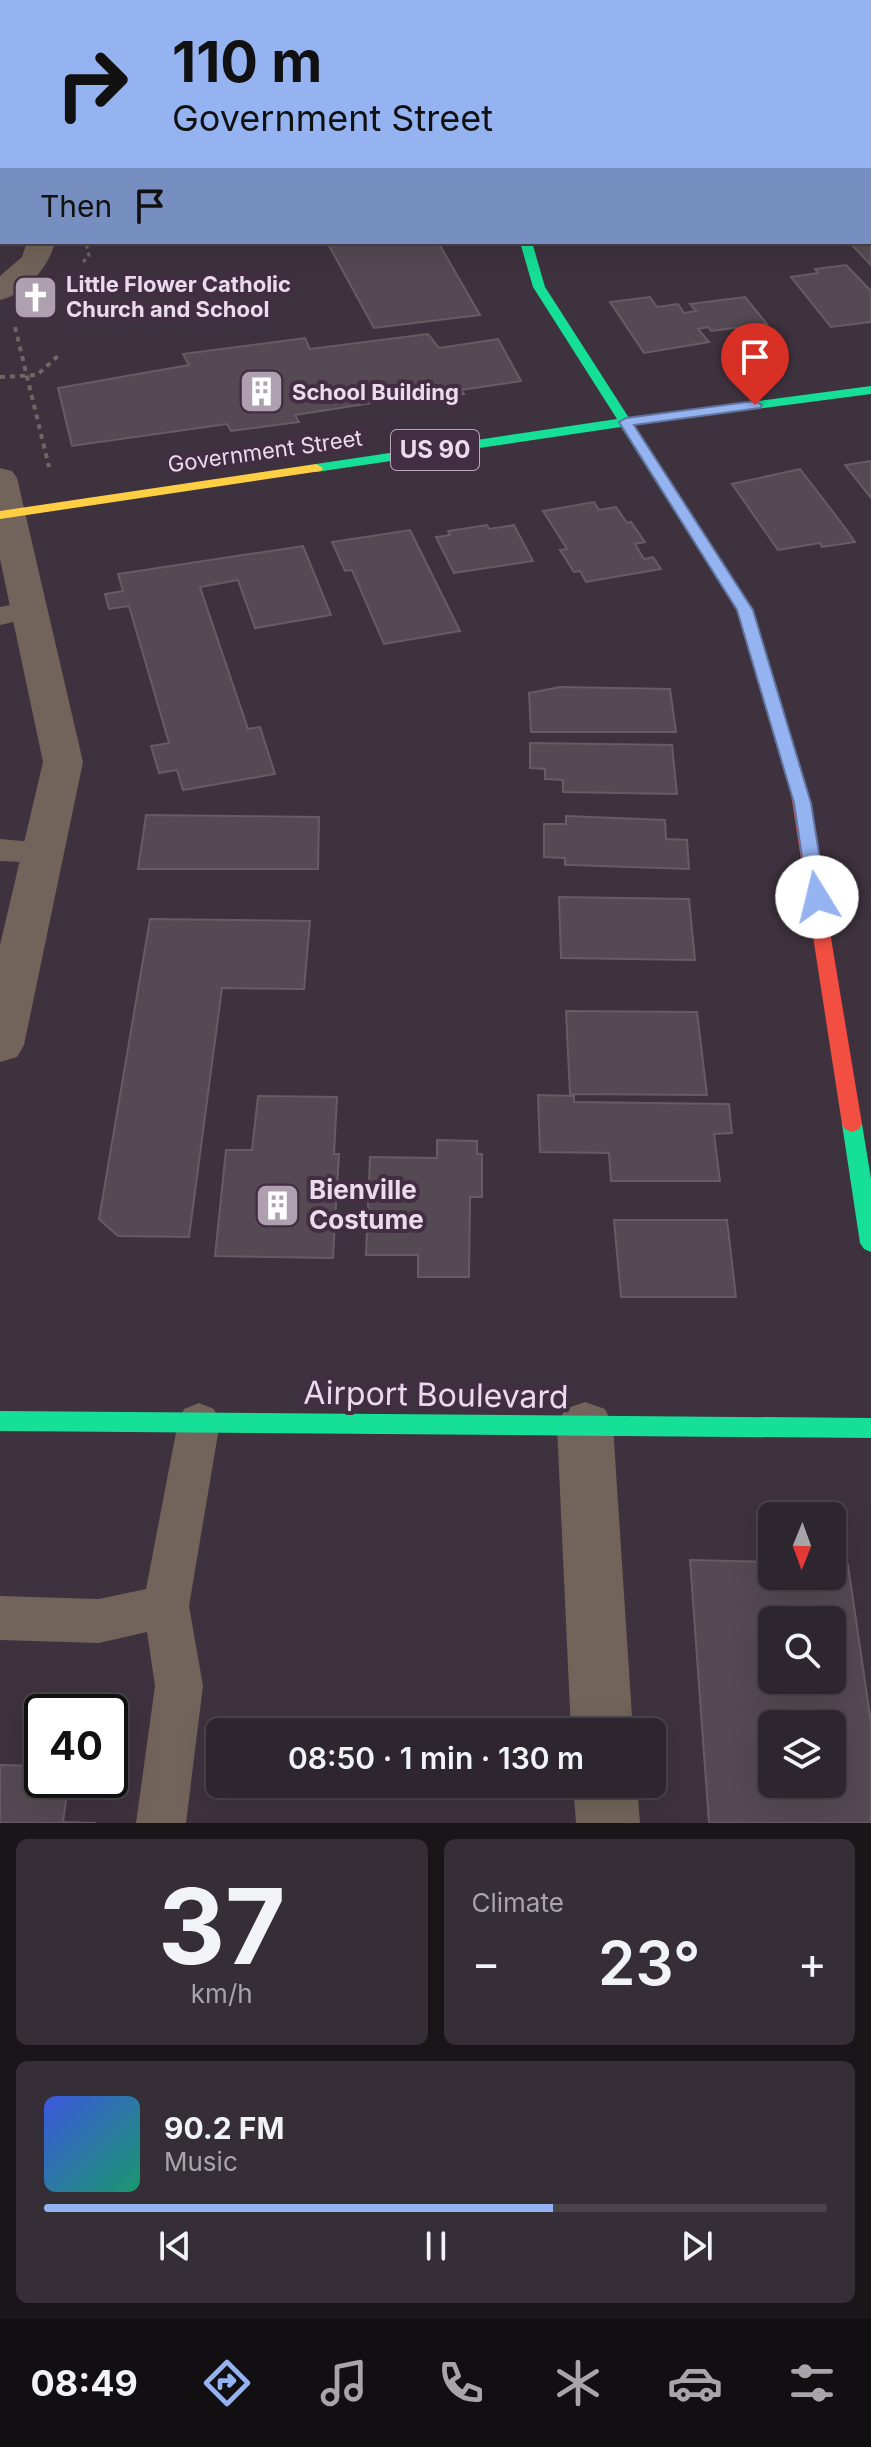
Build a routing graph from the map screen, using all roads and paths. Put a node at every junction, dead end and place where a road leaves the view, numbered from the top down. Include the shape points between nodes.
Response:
1 (40, 244) edge
2 (527, 244) edge
3 (0, 291) edge
4 (60, 354) dead end
5 (25, 376) junction
6 (0, 377) edge
7 (871, 390) edge
8 (626, 422) junction
9 (50, 472) dead end
10 (3, 502) edge
11 (15, 613) edge
12 (0, 850) edge
13 (43, 852) junction
14 (0, 1045) edge
15 (871, 1243) edge
16 (0, 1421) edge
17 (199, 1422) junction
18 (585, 1426) junction
19 (871, 1428) edge
20 (166, 1606) junction
21 (0, 1618) edge
22 (601, 1718) edge
23 (606, 1798) edge
24 (161, 1823) edge
25 (608, 1823) edge

1 - 3 street via 36,260
2 - 8 street via 539,287
4 - 5 path via 37,375
5 - 6 path
5 - 9 path
7 - 8 street, Government Street / US 90
8 - 10 street, Government Street / US 90
8 - 15 street via 745,610 802,803
10 - 11 street
11 - 13 street via 63,762
12 - 13 lane
13 - 14 street
16 - 17 street, Airport Boulevard
17 - 18 street, Airport Boulevard
17 - 20 lane
18 - 19 street, Airport Boulevard
18 - 22 street
20 - 21 lane via 99,1621
20 - 24 lane via 179,1686
23 - 25 street

